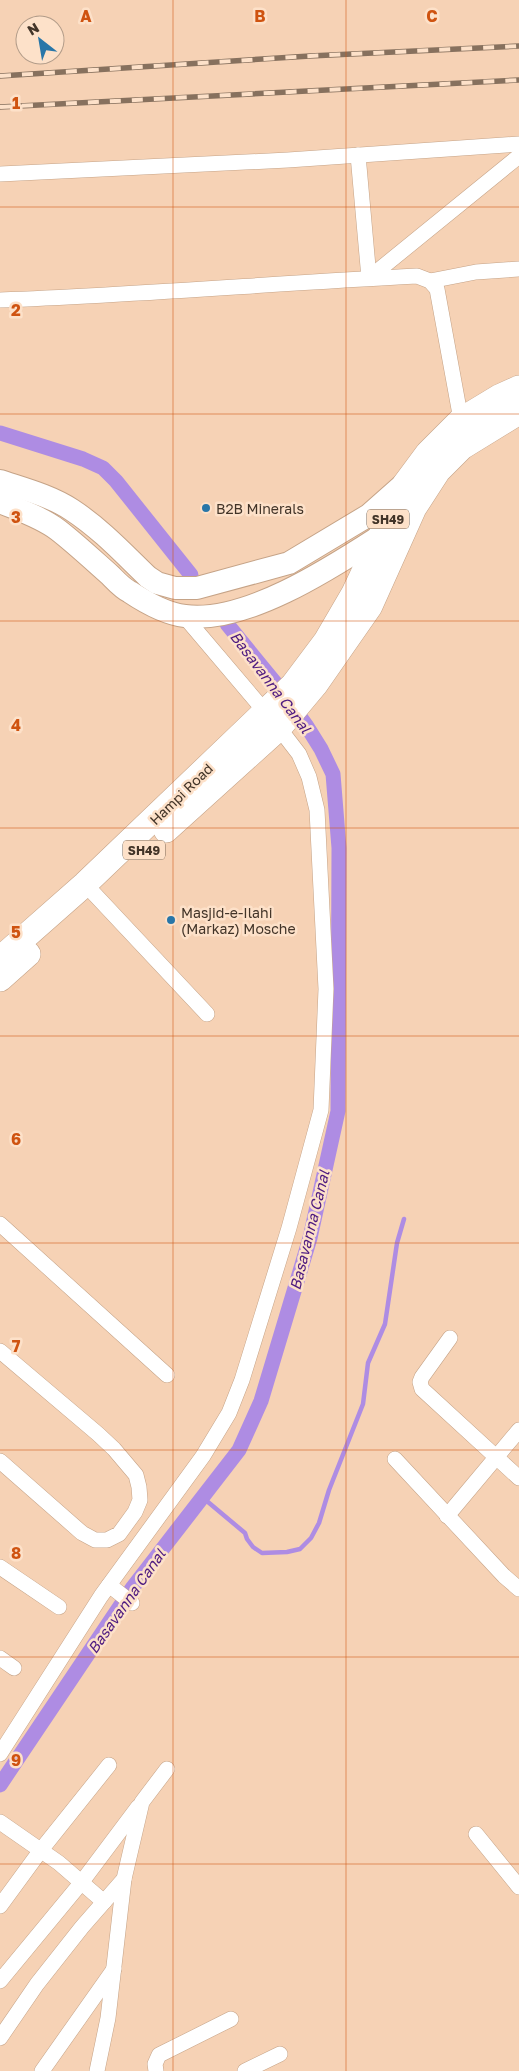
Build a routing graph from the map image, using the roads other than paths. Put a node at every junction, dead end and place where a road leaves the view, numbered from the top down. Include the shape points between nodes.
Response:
1 (519, 144) edge
2 (358, 155) junction
3 (519, 156) edge
4 (0, 174) edge
5 (519, 270) edge
6 (369, 278) junction
7 (430, 281) junction
8 (0, 300) edge
9 (519, 388) edge
10 (519, 412) edge
11 (461, 420) junction
12 (0, 481) edge
13 (404, 484) junction
14 (0, 502) edge
15 (380, 537) junction
16 (184, 616) junction
17 (299, 691) junction
18 (275, 717) junction
19 (90, 890) junction
20 (0, 959) edge
21 (0, 978) edge
22 (207, 1014) dead end
23 (0, 1224) edge
24 (450, 1338) dead end
25 (0, 1351) edge
26 (167, 1375) dead end
27 (519, 1430) edge
28 (495, 1457) junction
29 (395, 1459) dead end
30 (0, 1461) edge
31 (519, 1478) edge
32 (447, 1516) junction
33 (0, 1567) edge
34 (113, 1587) junction
35 (519, 1589) edge
36 (132, 1603) dead end
37 (58, 1607) dead end
38 (0, 1658) edge
39 (14, 1668) dead end
40 (0, 1754) edge
41 (108, 1765) dead end
42 (167, 1769) dead end
43 (142, 1802) junction
44 (0, 1822) edge
45 (476, 1834) dead end
46 (41, 1850) junction
47 (124, 1878) junction
48 (81, 1883) junction
49 (519, 1887) edge
50 (104, 1902) junction
51 (0, 1906) edge
52 (115, 1968) junction
53 (0, 1982) edge
54 (231, 2019) dead end
55 (0, 2038) edge
56 (280, 2054) dead end
57 (42, 2071) edge
58 (97, 2071) edge
59 (156, 2071) edge
60 (245, 2071) edge

1 - 2 street
2 - 4 street
2 - 6 street
3 - 6 street
5 - 7 street via 476,272
6 - 7 street via 417,276
6 - 8 street via 115,296
7 - 11 street via 437,289
9 - 11 main road, SH49 via 499,396
10 - 17 main road, SH49 via 462,447 438,470 414,508 370,606
11 - 13 main road, SH49 via 428,453
12 - 13 main road via 71,509 96,527 148,577 175,588 198,588 289,563 369,516
13 - 15 main road, SH49
14 - 16 main road via 56,529 129,592
15 - 16 main road via 288,590 223,614
15 - 17 main road, SH49 via 354,593
16 - 18 street
17 - 18 main road, SH49
18 - 19 main road, Hampi Road / SH49
18 - 34 street via 299,754 317,810 326,989 320,1110 289,1228 229,1413
19 - 20 main road, Hampi Road / SH49
19 - 21 main road, SH49
19 - 22 street
23 - 26 street
24 - 28 street via 422,1377 420,1385
25 - 30 street via 114,1449 136,1474 140,1500 119,1534 107,1540 95,1540 82,1533
27 - 28 street
28 - 31 street
28 - 32 street
29 - 32 street
32 - 35 street
33 - 37 street
34 - 36 street
34 - 40 street
38 - 39 street
41 - 46 street
42 - 43 street
43 - 47 street
43 - 48 street
44 - 46 street
45 - 49 street
46 - 48 street
46 - 51 street
47 - 50 street
47 - 52 street
48 - 50 street
48 - 53 street
50 - 55 street via 37,1984
52 - 57 street
52 - 58 street
54 - 59 street via 159,2055
56 - 60 street

